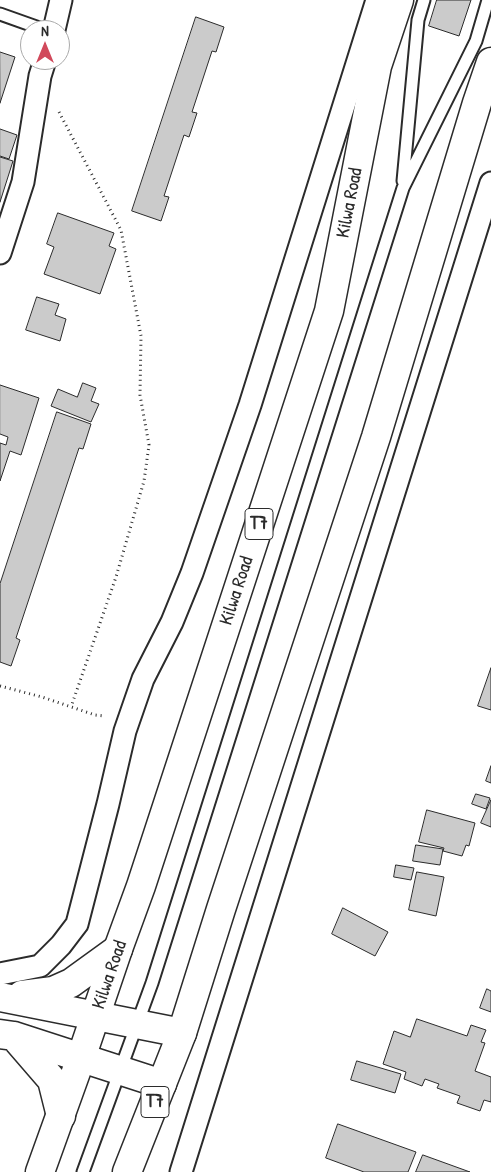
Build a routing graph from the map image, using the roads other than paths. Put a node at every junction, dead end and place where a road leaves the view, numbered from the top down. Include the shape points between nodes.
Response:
1 (62, 0) edge
2 (377, 0) edge
3 (399, 0) edge
4 (424, 0) edge
5 (488, 0) edge
6 (0, 14) edge
7 (57, 20) edge
8 (20, 21) edge
9 (491, 62) edge
10 (43, 70) edge
11 (491, 183) edge
12 (403, 188) junction
13 (0, 253) edge
14 (118, 949) junction
15 (0, 974) edge
16 (0, 997) edge
17 (96, 1016) junction
18 (137, 1024) junction
19 (182, 1033) junction
20 (7, 1035) edge
21 (82, 1058) junction
22 (120, 1071) junction
23 (162, 1084) junction
24 (61, 1116) junction
25 (40, 1172) edge
26 (83, 1172) edge
27 (127, 1172) edge
28 (181, 1172) edge

1 - 7 street
2 - 15 street via 250,405 192,573 143,679 130,719 77,924 40,966
3 - 14 main road, Kilwa Road / T7 via 377,66 329,311
4 - 12 lane via 418,20
5 - 12 lane via 476,41
6 - 8 lane
9 - 19 main road, T7 via 376,437
10 - 13 street via 23,182
11 - 28 street
12 - 18 lane
14 - 16 main road via 71,983 53,991
14 - 17 main road, Kilwa Road / T7
16 - 17 main road
17 - 18 main road
17 - 21 main road, Kilwa Road / T7
18 - 19 main road
18 - 22 lane
19 - 23 main road, T7
20 - 21 main road
20 - 24 main road via 52,1080
21 - 22 main road
21 - 24 main road, Kilwa Road / T7
22 - 23 main road
22 - 26 lane
23 - 27 main road, T7
24 - 25 main road, Kilwa Road / T7

